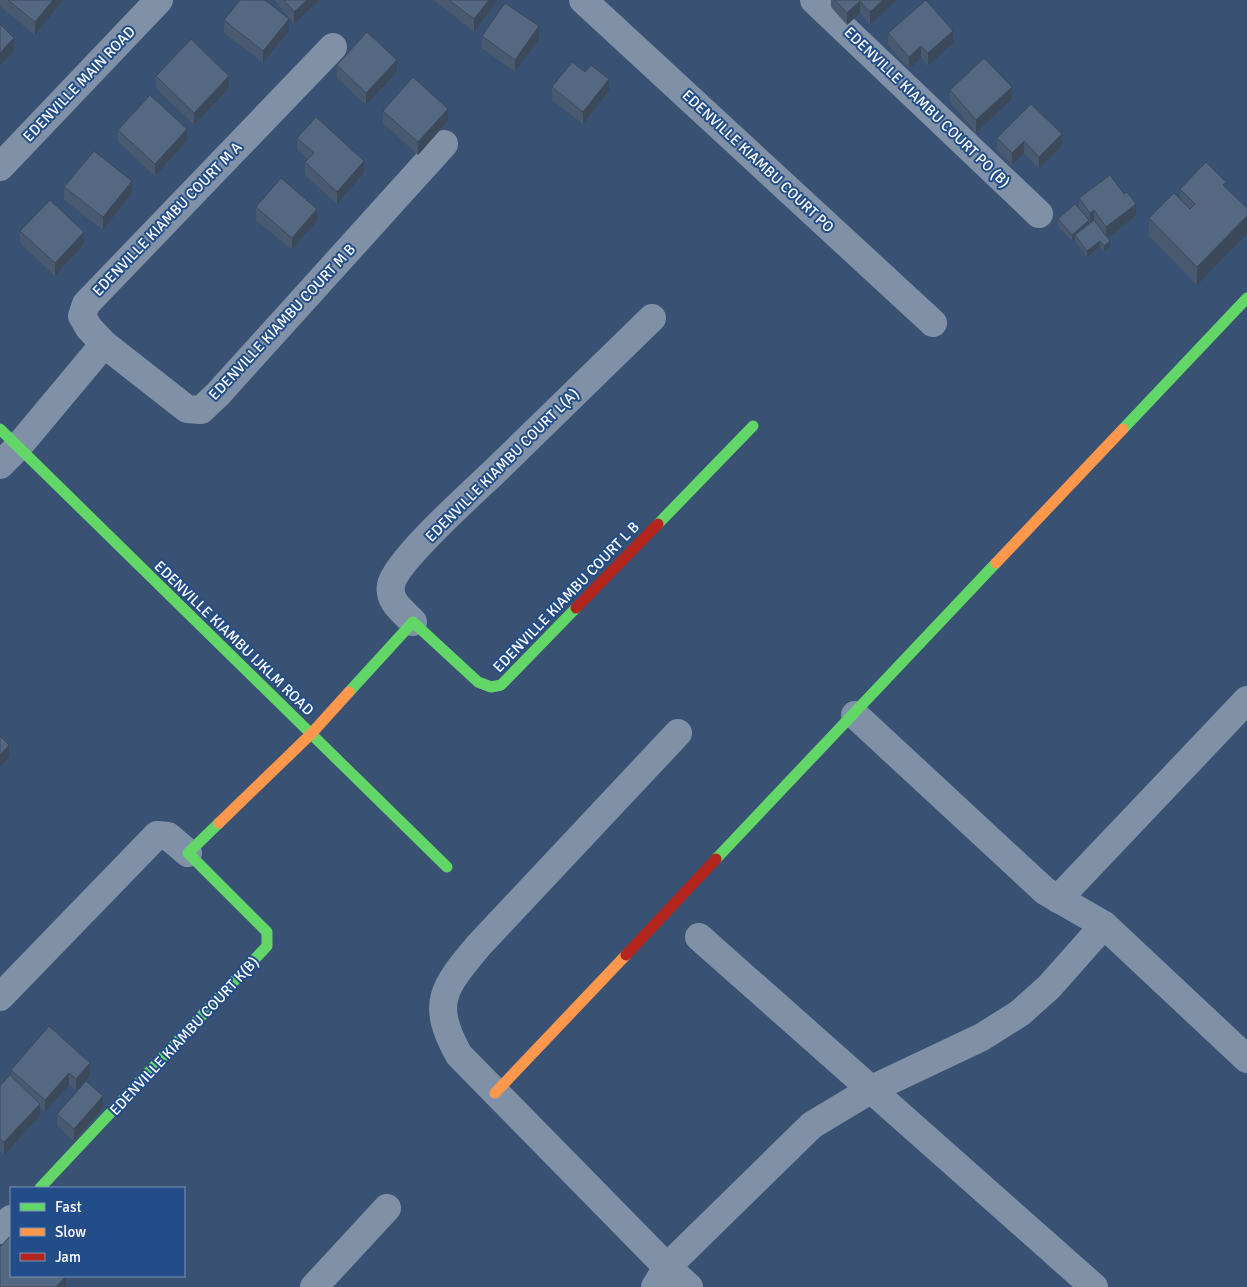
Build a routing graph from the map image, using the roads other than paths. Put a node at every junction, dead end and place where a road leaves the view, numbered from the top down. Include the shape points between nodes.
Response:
1 (582, 0) edge
2 (814, 0) edge
3 (152, 2) edge
4 (333, 47) dead end
5 (444, 144) dead end
6 (0, 167) edge
7 (1039, 214) dead end
8 (1247, 298) edge
9 (652, 318) dead end
10 (933, 323) dead end
11 (104, 344) junction
12 (753, 426) dead end
13 (6, 447) edge
14 (414, 622) junction
15 (1247, 700) edge
16 (855, 715) junction
17 (678, 733) dead end
18 (311, 734) junction
19 (188, 853) junction
20 (447, 867) dead end
21 (1058, 899) junction
22 (1104, 925) junction
23 (699, 937) dead end
24 (0, 997) edge
25 (1247, 1059) edge
26 (872, 1089) junction
27 (495, 1093) junction
28 (41, 1187) edge
29 (388, 1208) dead end
30 (661, 1277) edge
31 (314, 1287) edge
32 (689, 1287) edge
33 (1094, 1287) edge

1 - 10 street, EDENVILLE KIAMBU COURT PO
2 - 7 street, EDENVILLE KIAMBU COURT PO (B)
3 - 6 street, EDENVILLE MAIN ROAD
4 - 11 street, EDENVILLE KIAMBU COURT M A via 86,304 82,316
5 - 11 street, EDENVILLE KIAMBU COURT M B via 200,410 187,409
8 - 16 street
9 - 14 street, EDENVILLE KIAMBU COURT L(A) via 433,530 398,570 391,583 393,602
11 - 13 street
12 - 14 street, EDENVILLE KIAMBU COURT L B via 502,686 491,687 478,682
13 - 18 street, EDENVILLE KIAMBU IJKLM ROAD
14 - 18 street
15 - 21 street
16 - 21 street via 1045,891
16 - 27 street
17 - 27 street via 452,978 442,1007 447,1033 459,1056
18 - 19 street
18 - 20 street, EDENVILLE KIAMBU IJKLM ROAD
19 - 24 street via 168,836 157,835
19 - 28 street, EDENVILLE KIAMBU COURT K(B) via 267,932 267,946
21 - 22 street
22 - 25 street
22 - 26 street via 1049,987 1020,1013 982,1037
23 - 26 street
26 - 30 street via 812,1125
26 - 33 street
27 - 30 street
29 - 31 street
30 - 32 street

